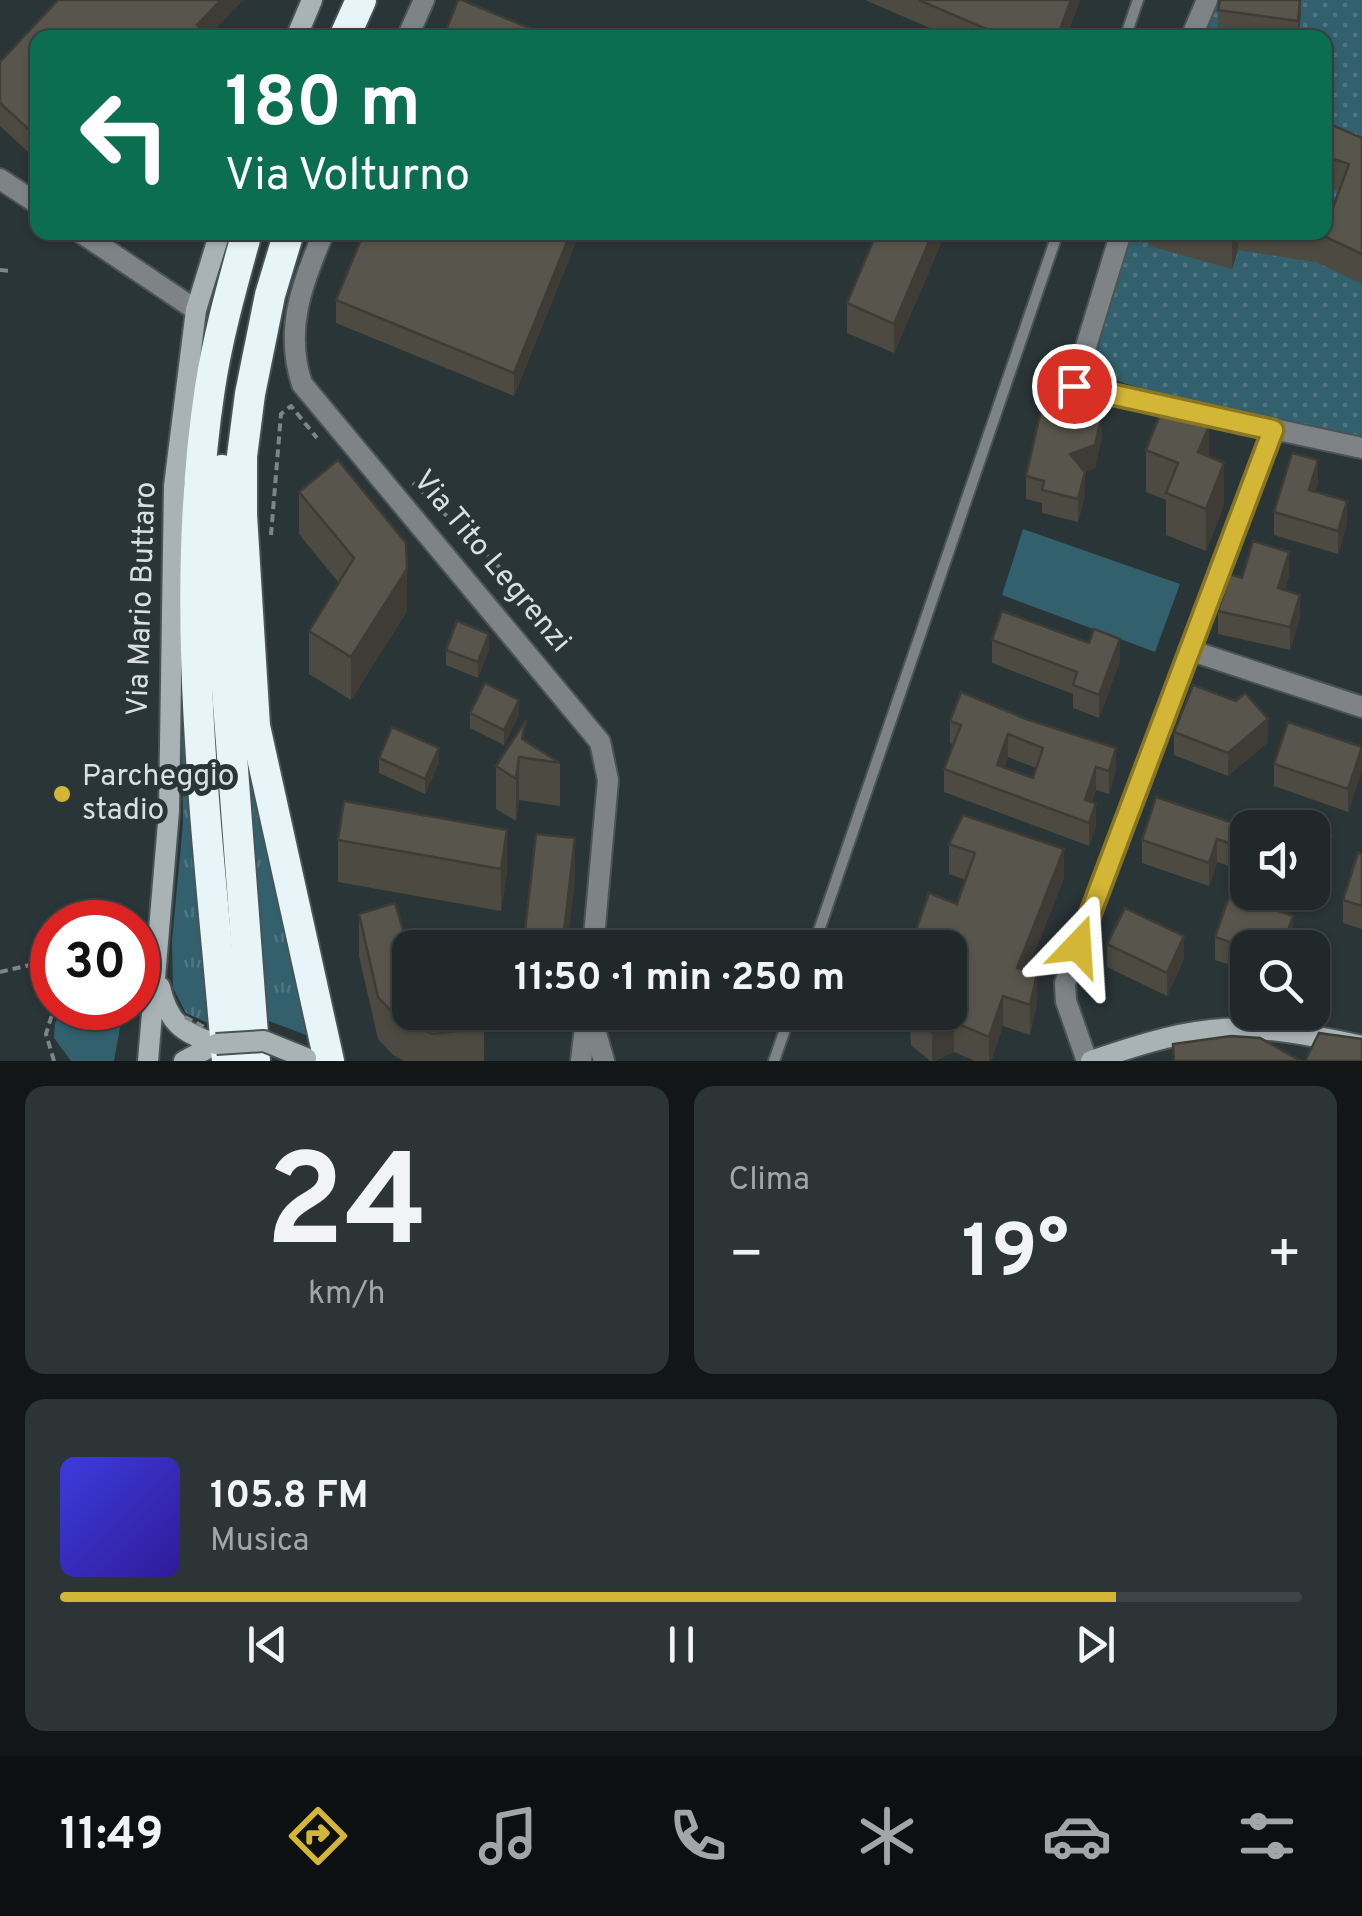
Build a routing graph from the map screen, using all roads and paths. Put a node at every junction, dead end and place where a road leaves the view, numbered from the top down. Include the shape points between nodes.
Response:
1 (312, 0) edge
2 (424, 0) edge
3 (1138, 0) edge
4 (1207, 0) edge
5 (299, 30) edge
6 (411, 30) edge
7 (1128, 30) edge
8 (1194, 30) edge
9 (0, 179) edge
10 (30, 199) edge
11 (92, 240) edge
12 (218, 240) edge
13 (245, 240) edge
14 (266, 240) edge
15 (287, 240) edge
16 (321, 240) edge
17 (1055, 240) edge
18 (1119, 240) edge
19 (0, 270) edge
20 (11, 271) dead end
21 (196, 310) junction
22 (1273, 430) junction
23 (327, 448) dead end
24 (1362, 448) edge
25 (269, 551) dead end
26 (1189, 650) junction
27 (1362, 707) edge
28 (160, 925) edge
29 (595, 930) edge
30 (819, 930) edge
31 (30, 965) edge
32 (0, 972) edge
33 (160, 987) edge
34 (47, 1030) edge
35 (151, 1030) edge
36 (585, 1030) edge
37 (594, 1030) edge
38 (784, 1030) edge
39 (1362, 1046) edge
40 (222, 1053) edge
41 (315, 1060) edge
42 (54, 1061) edge
43 (148, 1061) edge
44 (184, 1061) edge
45 (254, 1061) edge
46 (581, 1061) edge
47 (604, 1061) edge
48 (774, 1061) edge
49 (1089, 1061) edge

1 - 5 street
2 - 6 street
3 - 7 lane
4 - 8 street
9 - 10 street
11 - 21 street
12 - 21 street, Via Mario Buttaro
13 - 40 highway via 210,387 196,524 198,681
14 - 45 highway via 235,370 220,520
15 - 41 highway via 242,456 246,589 255,726
16 - 29 street, Via Tito Legrenzi via 293,327 302,384 600,742 608,780
17 - 30 lane
18 - 22 street via 1074,386
19 - 20 path
21 - 28 street, Via Mario Buttaro via 171,527 170,811
22 - 24 street
22 - 26 street
23 - 25 path via 291,406 281,414
26 - 27 street
26 - 49 street via 1065,982
31 - 32 path
33 - 40 street, Via Mario Buttaro via 166,1013 178,1027
34 - 42 path
35 - 43 street, Via Mario Buttaro
36 - 46 street
37 - 47 street
38 - 48 lane
39 - 49 street via 1281,1029 1218,1026
40 - 41 street, bridge via 264,1041
40 - 44 street

